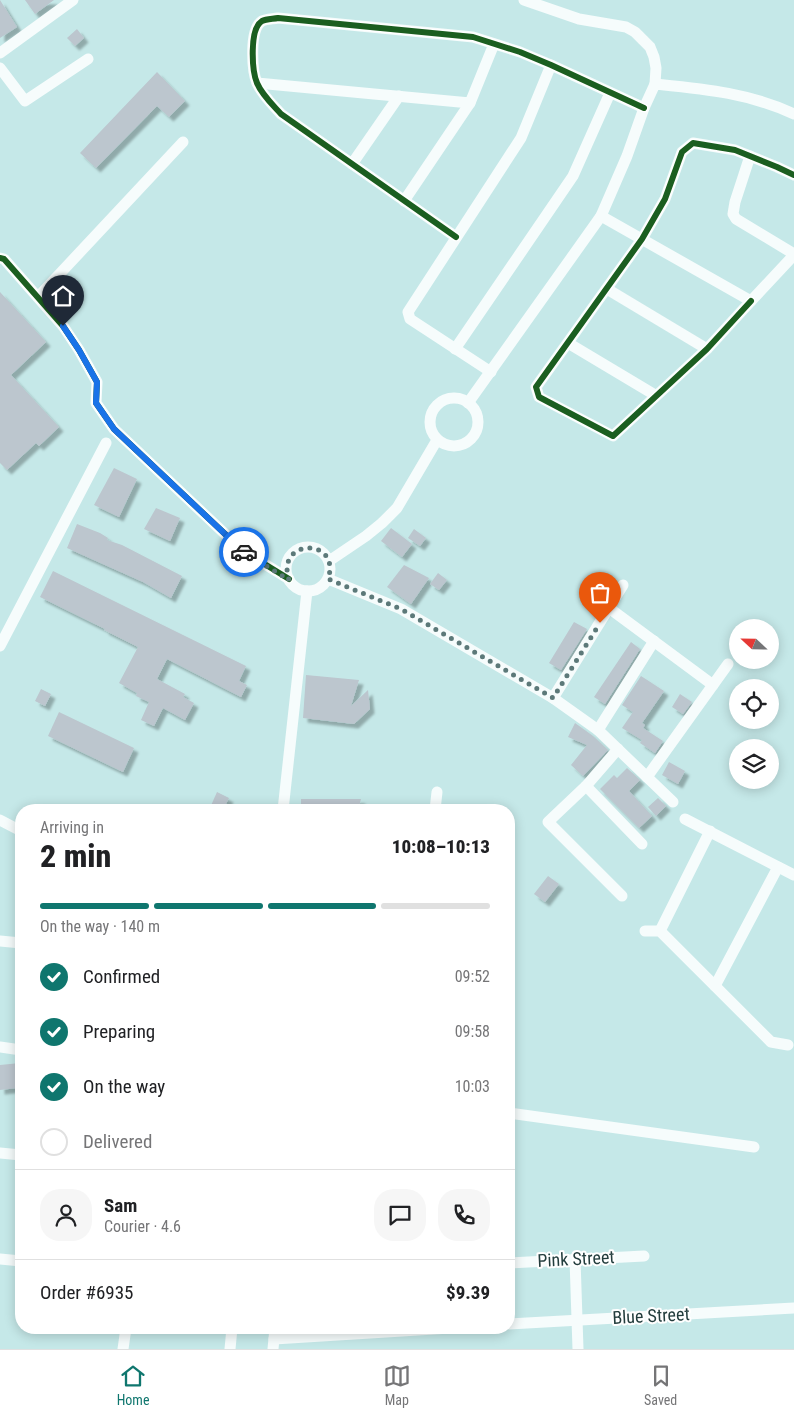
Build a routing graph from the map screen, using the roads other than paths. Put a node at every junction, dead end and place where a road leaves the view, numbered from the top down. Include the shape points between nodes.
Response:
1 (73, 0) edge
2 (524, 0) edge
3 (494, 44) junction
4 (0, 53) edge
5 (88, 59) dead end
6 (551, 65) junction
7 (0, 68) edge
8 (257, 83) junction
9 (655, 84) junction
10 (610, 93) junction
11 (399, 96) junction
12 (470, 103) junction
13 (644, 108) junction
14 (794, 114) edge
15 (183, 142) dead end
16 (750, 156) junction
17 (352, 164) junction
18 (794, 175) edge
19 (404, 201) junction
20 (601, 216) junction
21 (456, 237) junction
22 (642, 239) junction
23 (794, 255) edge
24 (0, 258) edge
25 (607, 289) junction
26 (38, 297) junction
27 (751, 301) junction
28 (568, 343) junction
29 (455, 348) junction
30 (707, 349) junction
31 (491, 372) junction
32 (656, 395) junction
33 (468, 403) junction
34 (438, 440) junction
35 (106, 443) dead end
36 (329, 561) junction
37 (328, 579) junction
38 (289, 580) junction
39 (623, 585) dead end
40 (307, 591) junction
41 (609, 608) junction
42 (654, 641) junction
43 (0, 646) edge
44 (728, 664) dead end
45 (713, 684) junction
46 (553, 698) junction
47 (598, 730) junction
48 (618, 749) junction
49 (647, 777) junction
50 (586, 786) junction
51 (437, 792) dead end
52 (673, 802) dead end
53 (284, 804) edge
54 (436, 804) edge
55 (685, 819) dead end
56 (0, 820) edge
57 (15, 828) edge
58 (710, 831) junction
59 (642, 844) dead end
60 (778, 867) junction
61 (794, 875) edge
62 (622, 896) dead end
63 (645, 931) dead end
64 (660, 931) junction
65 (0, 941) edge
66 (15, 942) edge
67 (715, 986) junction
68 (788, 1045) dead end
69 (0, 1047) edge
70 (15, 1049) edge
71 (515, 1114) edge
72 (754, 1147) dead end
73 (0, 1153) edge
74 (15, 1155) edge
75 (644, 1256) dead end
76 (0, 1259) edge
77 (575, 1259) junction
78 (15, 1260) edge
79 (515, 1263) edge
80 (794, 1308) edge
81 (576, 1320) junction
82 (515, 1324) edge
83 (125, 1334) edge
84 (231, 1334) edge
85 (344, 1334) edge
86 (274, 1338) edge
87 (123, 1349) edge
88 (230, 1349) edge
89 (578, 1349) edge

1 - 4 street
2 - 9 street via 635,32 650,47 654,57
3 - 6 street
3 - 8 street via 473,37 278,18 263,20 257,26 252,46
3 - 12 street
5 - 7 street via 25,102
6 - 10 street
6 - 21 street via 521,138
8 - 11 street
8 - 17 street via 281,114
9 - 13 street
9 - 14 street via 718,90 774,105
10 - 13 street
10 - 29 street via 573,176
11 - 12 street
11 - 17 street
12 - 19 street
13 - 20 street
15 - 26 street
16 - 18 street
16 - 22 street via 735,150 693,143 682,152 665,199
16 - 23 street via 733,214
17 - 19 street
19 - 21 street
20 - 22 street
20 - 31 street
21 - 29 street via 408,312 410,318
22 - 25 street
22 - 27 street
23 - 27 street
24 - 26 street
25 - 28 street
25 - 30 street
26 - 38 street via 79,350 97,382 96,403 114,429 242,550
27 - 30 street
28 - 32 street
28 - 32 street via 536,387 539,397 613,436
29 - 31 street
30 - 32 street
31 - 33 street
33 - 34 street via 453,398 438,404 430,426
33 - 34 street via 477,414 478,421 478,428 470,440 450,446
34 - 36 street via 397,508 366,536
35 - 43 street
36 - 37 street
36 - 38 street via 318,550 298,550 289,560
37 - 40 street via 320,588
37 - 46 street via 401,609
38 - 40 street via 300,590
39 - 41 street
40 - 53 street
41 - 42 street
41 - 46 street
42 - 45 street
42 - 47 street
44 - 45 street
45 - 49 street
46 - 47 street
47 - 48 street
48 - 49 street
48 - 50 street
49 - 52 street
50 - 59 street
50 - 62 street via 548,822
51 - 54 street
55 - 58 street
56 - 57 street
58 - 60 street
58 - 64 street
60 - 61 street
60 - 67 street
63 - 64 street
64 - 67 street
65 - 66 street
67 - 68 street via 771,1042
69 - 70 street
71 - 72 street
73 - 74 street
75 - 77 street, Pink Street
76 - 78 street
77 - 79 street, Pink Street
77 - 81 street
80 - 81 street, Blue Street
81 - 82 street, Blue Street
81 - 89 street
83 - 87 street
84 - 88 street
85 - 86 street

